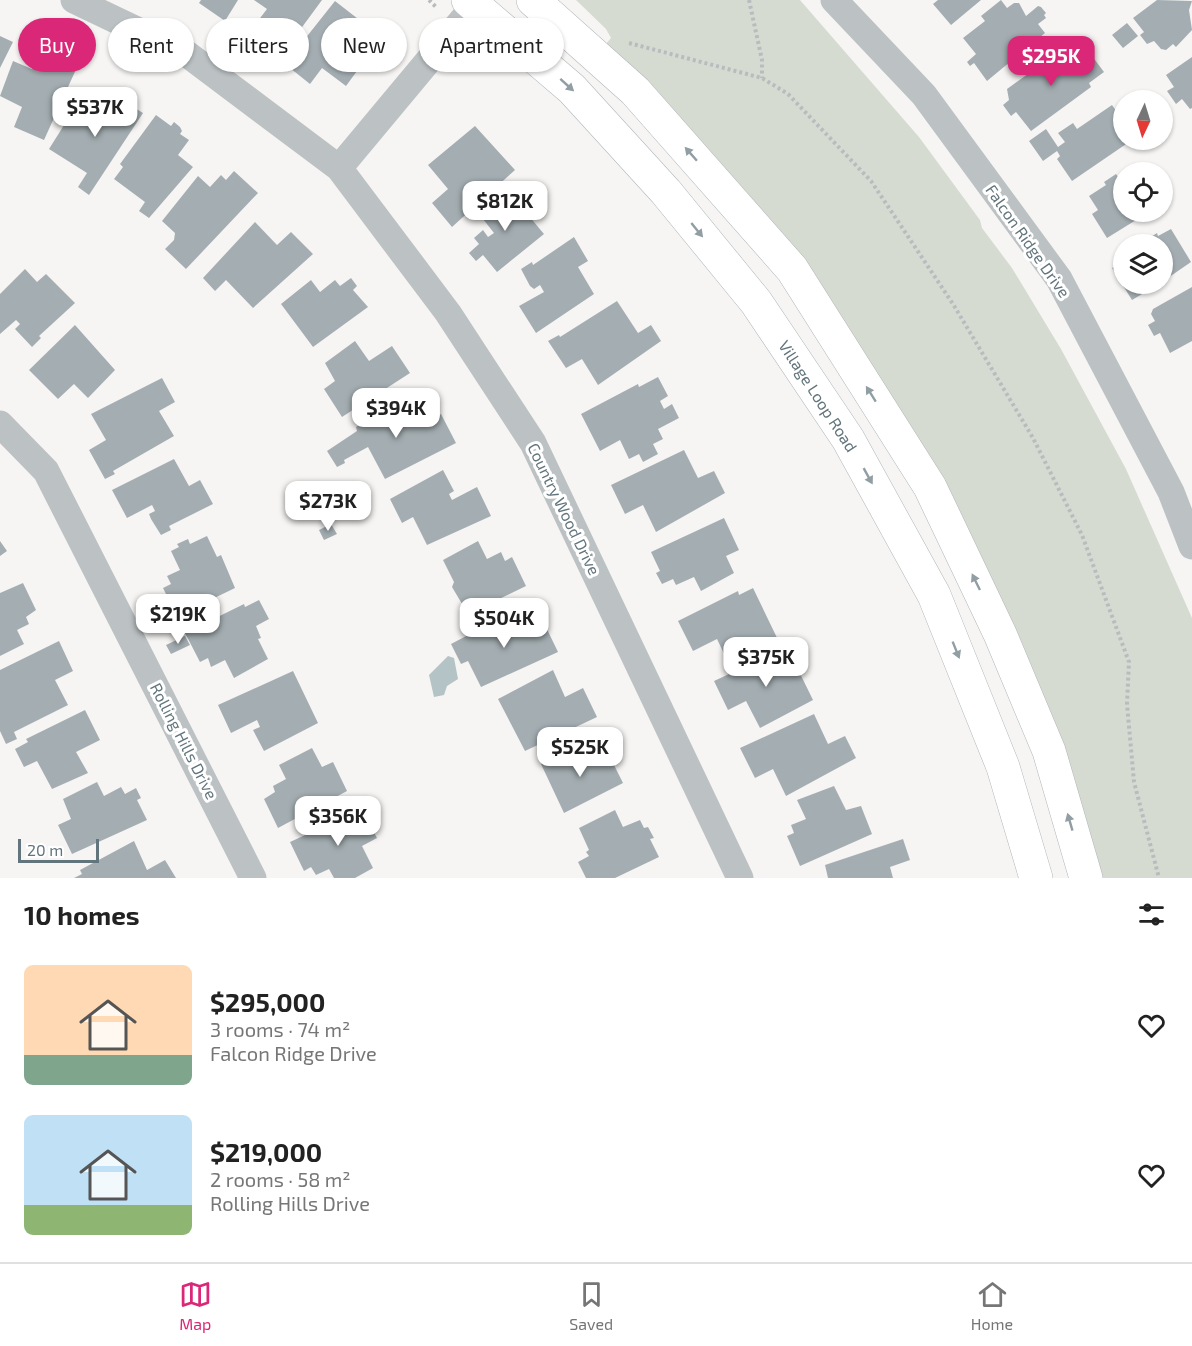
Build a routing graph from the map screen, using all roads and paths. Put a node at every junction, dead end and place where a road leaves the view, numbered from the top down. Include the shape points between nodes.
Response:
1 (74, 0) edge
2 (429, 0) edge
3 (533, 0) edge
4 (749, 0) edge
5 (834, 0) edge
6 (470, 8) edge
7 (622, 41) dead end
8 (762, 78) junction
9 (339, 168) junction
10 (0, 424) edge
11 (1192, 546) edge
12 (253, 878) edge
13 (740, 878) edge
14 (1036, 878) edge
15 (1086, 878) edge
16 (1159, 878) edge

1 - 9 street, Country Wood Drive via 187,54
2 - 6 path
15 -> 3 main road via 1049,751 1000,634 930,487 792,269 636,91
4 - 8 path
5 - 11 street, Falcon Ridge Drive via 924,95 1059,279 1171,492
6 - 9 street
6 -> 14 main road, Village Loop Road via 572,89 666,192 756,302 848,439 934,595 1003,767
7 - 8 path
8 - 16 path via 788,94 871,181 953,304 1033,438 1082,535 1129,662 1127,704 1134,782
9 - 13 street, Country Wood Drive via 448,314 533,442
10 - 12 street, Rolling Hills Drive via 46,471

